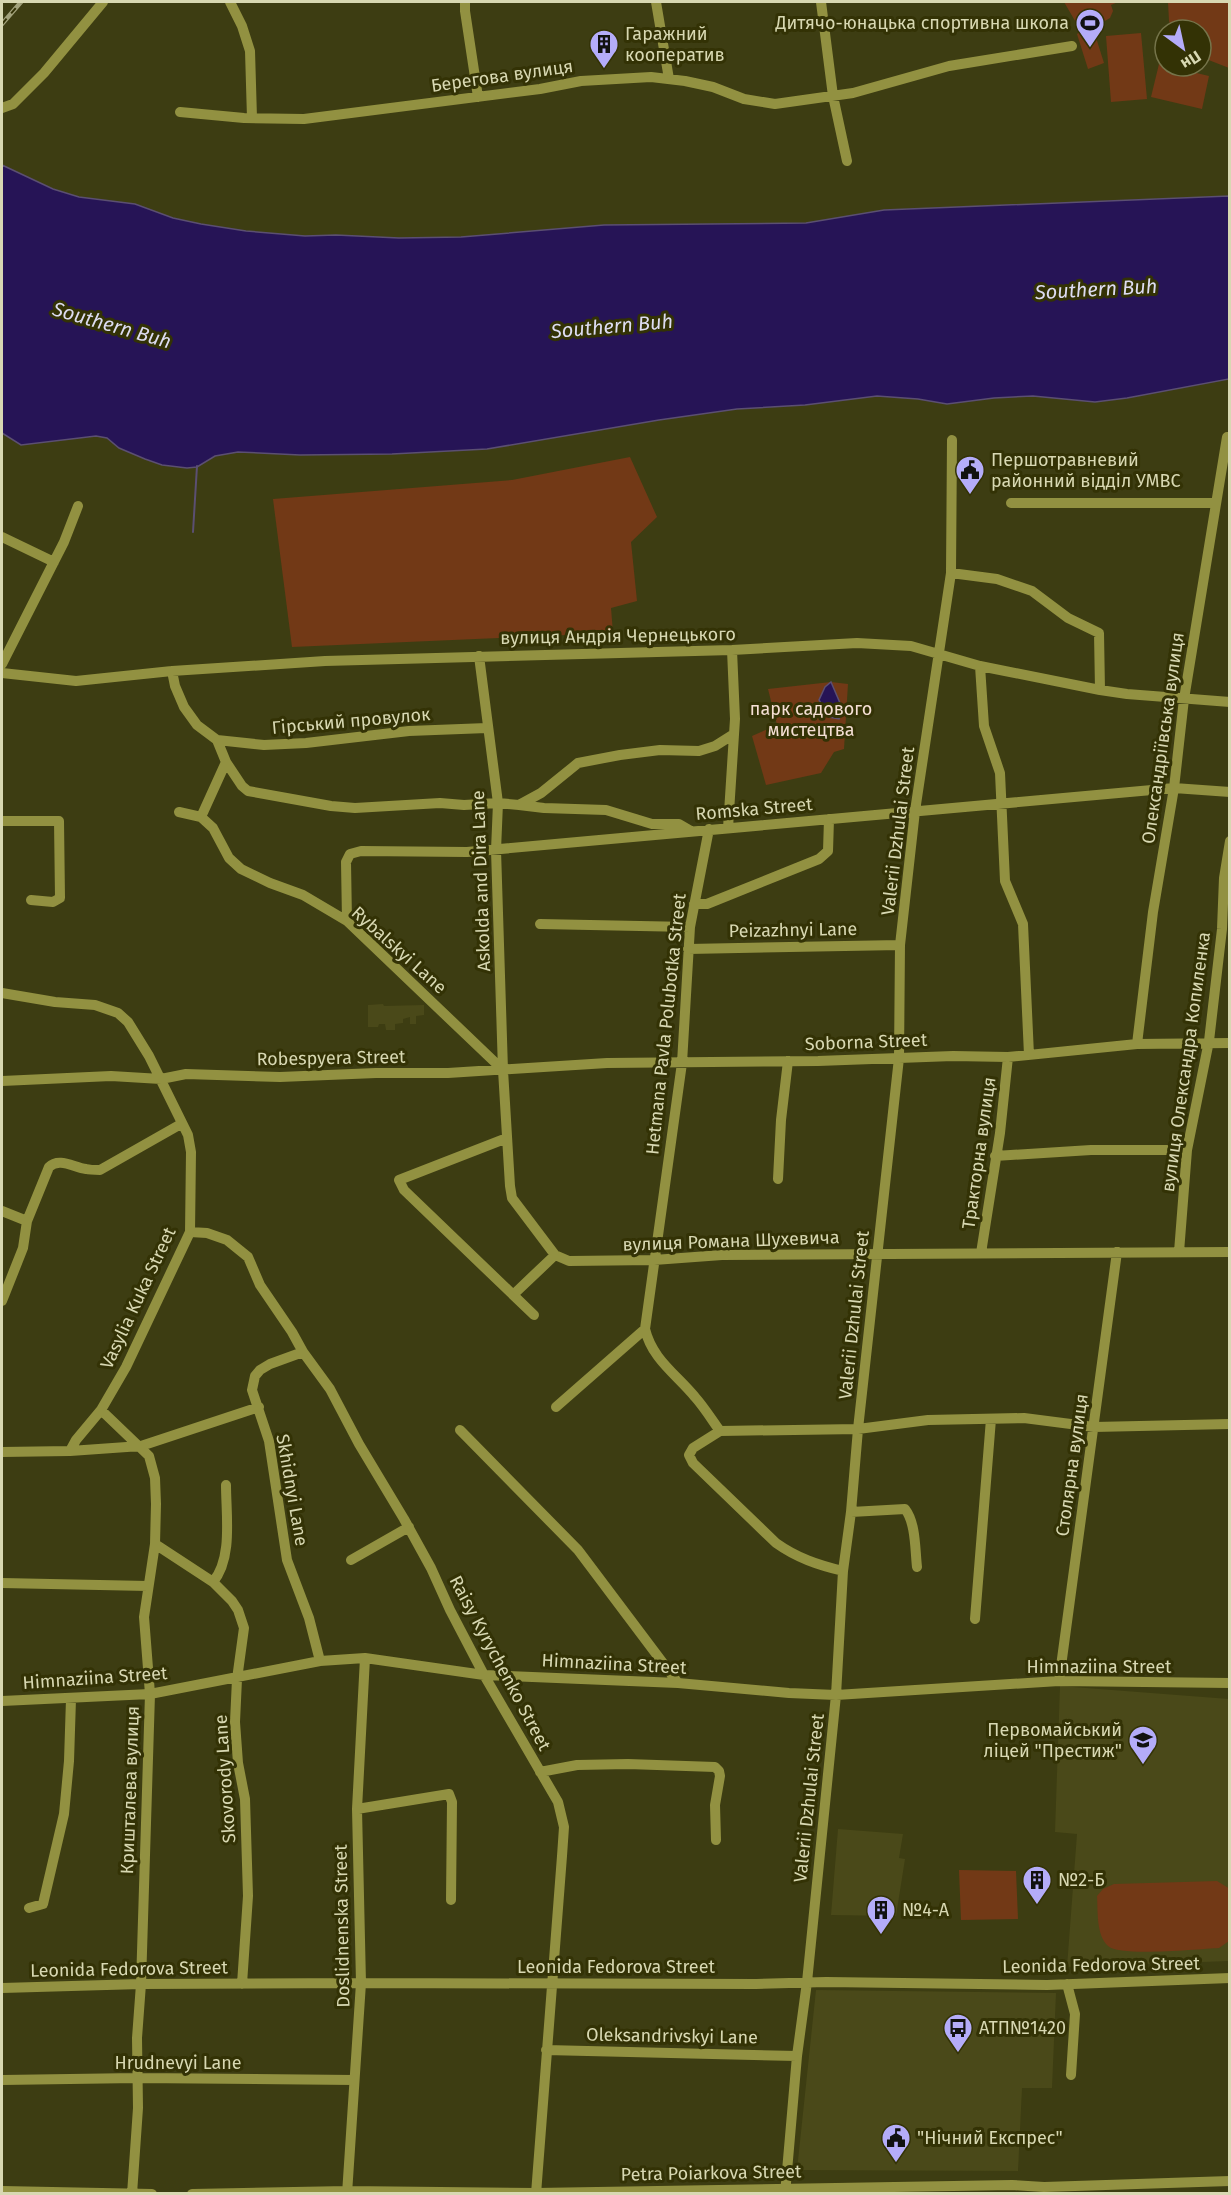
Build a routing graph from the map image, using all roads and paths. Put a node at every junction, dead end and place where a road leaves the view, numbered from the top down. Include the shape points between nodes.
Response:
1 (103, 2) edge
2 (230, 2) edge
3 (465, 2) edge
4 (656, 2) edge
5 (821, 2) edge
6 (1072, 46) dead end
7 (669, 79) junction
8 (833, 96) junction
9 (478, 97) junction
10 (2, 108) edge
11 (180, 112) dead end
12 (252, 118) junction
13 (847, 161) dead end
14 (1227, 437) dead end
15 (952, 440) dead end
16 (1011, 503) dead end
17 (1216, 503) junction
18 (78, 506) dead end
19 (2, 537) edge
20 (54, 562) junction
21 (951, 573) junction
22 (732, 650) junction
23 (479, 656) junction
24 (939, 656) junction
25 (2, 664) edge
26 (980, 666) junction
27 (172, 671) junction
28 (2, 674) edge
29 (1100, 690) junction
30 (1184, 699) junction
31 (1230, 702) edge
32 (487, 728) junction
33 (734, 734) junction
34 (217, 740) junction
35 (226, 762) junction
36 (1174, 788) junction
37 (1230, 792) edge
38 (498, 803) junction
39 (1002, 804) junction
40 (519, 805) junction
41 (915, 811) junction
42 (179, 812) dead end
43 (201, 818) junction
44 (829, 819) junction
45 (2, 821) edge
46 (729, 828) junction
47 (709, 829) junction
48 (694, 832) junction
49 (1230, 841) edge
50 (495, 850) junction
51 (31, 900) dead end
52 (694, 904) junction
53 (347, 921) junction
54 (540, 924) dead end
55 (690, 927) junction
56 (900, 945) junction
57 (688, 949) junction
58 (2, 993) edge
59 (1209, 1041) junction
60 (1230, 1043) edge
61 (1137, 1044) junction
62 (1029, 1055) junction
63 (1008, 1057) junction
64 (899, 1058) junction
65 (788, 1061) junction
66 (682, 1063) junction
67 (503, 1070) junction
68 (161, 1079) junction
69 (2, 1081) edge
70 (181, 1124) junction
71 (507, 1138) junction
72 (1187, 1150) junction
73 (995, 1156) junction
74 (778, 1179) dead end
75 (2, 1211) edge
76 (27, 1221) junction
77 (190, 1232) junction
78 (1117, 1252) junction
79 (1179, 1252) junction
80 (1230, 1252) edge
81 (981, 1253) junction
82 (878, 1254) junction
83 (555, 1255) junction
84 (654, 1260) junction
85 (514, 1294) junction
86 (2, 1301) edge
87 (534, 1315) dead end
88 (645, 1329) junction
89 (303, 1352) junction
90 (258, 1407) junction
91 (556, 1407) dead end
92 (101, 1410) junction
93 (991, 1419) junction
94 (1230, 1424) edge
95 (1094, 1427) junction
96 (858, 1429) junction
97 (460, 1430) dead end
98 (720, 1431) junction
99 (141, 1446) junction
100 (69, 1451) junction
101 (2, 1452) edge
102 (226, 1485) dead end
103 (851, 1512) junction
104 (409, 1527) junction
105 (155, 1544) junction
106 (351, 1560) dead end
107 (917, 1567) dead end
108 (843, 1571) junction
109 (213, 1582) junction
110 (2, 1583) edge
111 (148, 1586) junction
112 (975, 1619) dead end
113 (365, 1658) junction
114 (320, 1661) junction
115 (484, 1675) junction
116 (237, 1679) junction
117 (1059, 1681) junction
118 (678, 1683) junction
119 (1230, 1683) edge
120 (150, 1694) junction
121 (836, 1695) junction
122 (71, 1699) junction
123 (2, 1701) edge
124 (540, 1772) junction
125 (357, 1809) junction
126 (716, 1840) dead end
127 (451, 1900) dead end
128 (29, 1908) dead end
129 (1230, 1978) edge
130 (807, 1982) junction
131 (361, 1983) junction
132 (141, 1984) junction
133 (242, 1984) junction
134 (552, 1984) junction
135 (1067, 1984) junction
136 (2, 1988) edge
137 (546, 2050) junction
138 (797, 2056) junction
139 (1071, 2075) dead end
140 (137, 2078) junction
141 (2, 2080) edge
142 (354, 2080) junction
143 (1230, 2181) edge
144 (1010, 2189) edge
145 (2, 2191) edge
146 (785, 2191) edge
147 (38, 2192) edge
148 (347, 2192) edge
149 (132, 2193) edge
150 (152, 2193) edge
151 (192, 2193) edge
152 (536, 2193) edge

1 - 10 street via 44,73 13,104
2 - 12 street via 250,51
3 - 9 street
4 - 7 street
5 - 8 street
6 - 8 street, Берегова вулиця via 950,66
7 - 8 street, Берегова вулиця via 775,104
7 - 9 street, Берегова вулиця via 580,81
8 - 13 street
9 - 12 street, Берегова вулиця via 304,119
11 - 12 street, Берегова вулиця
14 - 17 street, Олександріївська вулиця
15 - 21 street, Valerii Dzhulai Street
16 - 17 street
17 - 30 street, Олександріївська вулиця
18 - 20 street
19 - 20 street
20 - 25 street
21 - 24 street, Valerii Dzhulai Street
21 - 29 street via 997,579 1032,591 1068,618 1099,633
22 - 23 street, вулиця Андрія Чернецького
22 - 24 street, вулиця Андрія Чернецького via 857,643 911,646
22 - 33 street
23 - 27 street, вулиця Андрія Чернецького
23 - 32 street, Askolda and Dira Lane
24 - 26 street, вулиця Андрія Чернецького
24 - 41 street, Valerii Dzhulai Street
26 - 29 street, вулиця Андрія Чернецького
26 - 39 street via 984,726 1000,773
27 - 28 street, вулиця Андрія Чернецького via 76,681
27 - 34 street via 184,707 197,725
29 - 30 street, вулиця Андрія Чернецького
30 - 31 street, вулиця Андрія Чернецького
30 - 36 street, Олександріївська вулиця
32 - 34 street, Гірський провулок via 264,745
32 - 38 street, Askolda and Dira Lane
33 - 40 street via 699,751 660,750 578,763
33 - 46 street
34 - 35 street
35 - 38 street via 248,791 331,806
35 - 43 street
36 - 37 street, Romska Street
36 - 39 street, Romska Street
36 - 61 street, Олександріївська вулиця
38 - 40 street
38 - 50 street, Askolda and Dira Lane
39 - 41 street, Romska Street
39 - 62 street via 1005,881 1023,924
40 - 48 street via 606,810 652,824 679,824
41 - 44 street, Romska Street
41 - 56 street, Valerii Dzhulai Street
42 - 43 street
43 - 53 street, Rybalskyi Lane via 213,828 229,858 241,869 303,895
44 - 46 street, Romska Street
44 - 52 street via 828,850 819,859 707,904
45 - 51 street via 59,820 60,898 53,902
46 - 47 street, Romska Street
47 - 48 street, Romska Street
47 - 52 street, Hetmana Pavla Polubotka Street
48 - 50 street, Romska Street
49 - 59 street, вулиця Олександра Копиленка
50 - 53 street, Romska Street via 350,854 346,862
50 - 67 street, Askolda and Dira Lane
52 - 55 street, Hetmana Pavla Polubotka Street
53 - 67 street, Rybalskyi Lane
54 - 55 street
55 - 57 street, Hetmana Pavla Polubotka Street
56 - 57 street, Peizazhnyi Lane
56 - 64 street, Valerii Dzhulai Street
57 - 66 street, Hetmana Pavla Polubotka Street
58 - 68 street, Vasylia Kuka Street via 95,1005 118,1013 140,1039
59 - 60 street, Soborna Street
59 - 61 street, Soborna Street
59 - 72 street, вулиця Олександра Копиленка
61 - 62 street, Soborna Street
62 - 63 street, Soborna Street
63 - 64 street, Soborna Street
63 - 73 street, Тракторна вулиця
64 - 65 street, Soborna Street
64 - 82 street, Valerii Dzhulai Street
65 - 66 street, Soborna Street
65 - 74 street
66 - 67 street, Soborna Street
66 - 84 street, Hetmana Pavla Polubotka Street
67 - 68 street, Robespyera Street via 280,1077 186,1074
67 - 71 street, Askolda and Dira Lane
68 - 69 street, Robespyera Street via 111,1076
68 - 70 street, Vasylia Kuka Street
70 - 76 street via 100,1170 52,1164
70 - 77 street, Vasylia Kuka Street via 191,1152
71 - 83 street via 512,1198
71 - 85 street via 399,1180 404,1190
72 - 73 street
72 - 79 street, вулиця Олександра Копиленка
73 - 81 street, Тракторна вулиця
75 - 76 street
76 - 86 street via 23,1248
77 - 89 street, Raisy Kyrychenko Street via 227,1240 248,1257 260,1285
77 - 92 street, Vasylia Kuka Street via 126,1367
78 - 79 street, вулиця Романа Шухевича
78 - 81 street, вулиця Романа Шухевича
78 - 95 street, Столярна вулиця
79 - 80 street, вулиця Романа Шухевича
81 - 82 street, вулиця Романа Шухевича
82 - 84 street, вулиця Романа Шухевича via 722,1255
82 - 96 street, Valerii Dzhulai Street
83 - 84 street, вулиця Романа Шухевича via 569,1261
83 - 85 street
84 - 88 street, Hetmana Pavla Polubotka Street
85 - 87 street
88 - 91 street
88 - 98 street, Hetmana Pavla Polubotka Street via 657,1358 694,1396
89 - 90 street, Skhidnyi Lane via 270,1364 255,1376 252,1390
89 - 104 street, Raisy Kyrychenko Street via 330,1389
90 - 99 street
90 - 114 street, Skhidnyi Lane via 269,1441 287,1560
92 - 99 street, Кришталева вулиця
92 - 100 street, Vasylia Kuka Street
93 - 95 street via 1024,1418
93 - 96 street via 928,1420
93 - 112 street
94 - 95 street
95 - 117 street, Столярна вулиця
96 - 98 street
96 - 103 street, Valerii Dzhulai Street
97 - 118 street via 578,1550
98 - 108 street via 693,1448 689,1455 693,1463 792,1554
99 - 100 street
99 - 105 street, Кришталева вулиця via 149,1456 155,1478
100 - 101 street
102 - 109 street via 224,1563
103 - 107 street via 905,1509 912,1528
103 - 108 street, Valerii Dzhulai Street
104 - 106 street
104 - 115 street, Raisy Kyrychenko Street
105 - 109 street, Skovorody Lane
105 - 111 street, Кришталева вулиця
108 - 121 street, Valerii Dzhulai Street
109 - 116 street, Skovorody Lane via 232,1601 244,1628
110 - 111 street
111 - 120 street, Кришталева вулиця via 144,1617
113 - 114 street, Himnaziina Street
113 - 115 street, Himnaziina Street
113 - 125 street, Doslidnenska Street
114 - 116 street, Himnaziina Street
115 - 118 street, Himnaziina Street
115 - 124 street, Raisy Kyrychenko Street
116 - 120 street, Himnaziina Street
116 - 133 street, Skovorody Lane via 235,1722 245,1799 248,1896
117 - 119 street, Himnaziina Street
117 - 121 street, Himnaziina Street
118 - 121 street, Himnaziina Street
120 - 122 street, Himnaziina Street
120 - 132 street, Кришталева вулиця
121 - 130 street, Valerii Dzhulai Street
122 - 123 street, Himnaziina Street
122 - 128 street via 64,1814 43,1904
124 - 126 street via 587,1764 715,1767 720,1776 715,1805
124 - 134 street, Raisy Kyrychenko Street via 558,1802 564,1827
125 - 127 street via 449,1794 453,1802
125 - 131 street, Doslidnenska Street
129 - 135 street, Leonida Fedorova Street
130 - 134 street, Leonida Fedorova Street
130 - 135 street, Leonida Fedorova Street
130 - 138 street, Valerii Dzhulai Street
131 - 133 street, Leonida Fedorova Street
131 - 134 street, Leonida Fedorova Street
131 - 142 street, Doslidnenska Street
132 - 133 street, Leonida Fedorova Street
132 - 136 street, Leonida Fedorova Street
132 - 140 street, Кришталева вулиця
134 - 137 street, Raisy Kyrychenko Street
135 - 139 street via 1076,2013
137 - 138 street, Oleksandrivskyi Lane
137 - 152 street, Raisy Kyrychenko Street
138 - 146 street, Valerii Dzhulai Street
140 - 141 street, Hrudnevyi Lane
140 - 142 street, Hrudnevyi Lane
140 - 149 street, Кришталева вулиця
142 - 148 street, Doslidnenska Street
143 - 144 street, Petra Poiarkova Street
144 - 146 street, Petra Poiarkova Street
145 - 147 street
146 - 152 street, Petra Poiarkova Street
147 - 149 street
148 - 151 street, Petra Poiarkova Street
148 - 152 street, Petra Poiarkova Street
149 - 150 street

